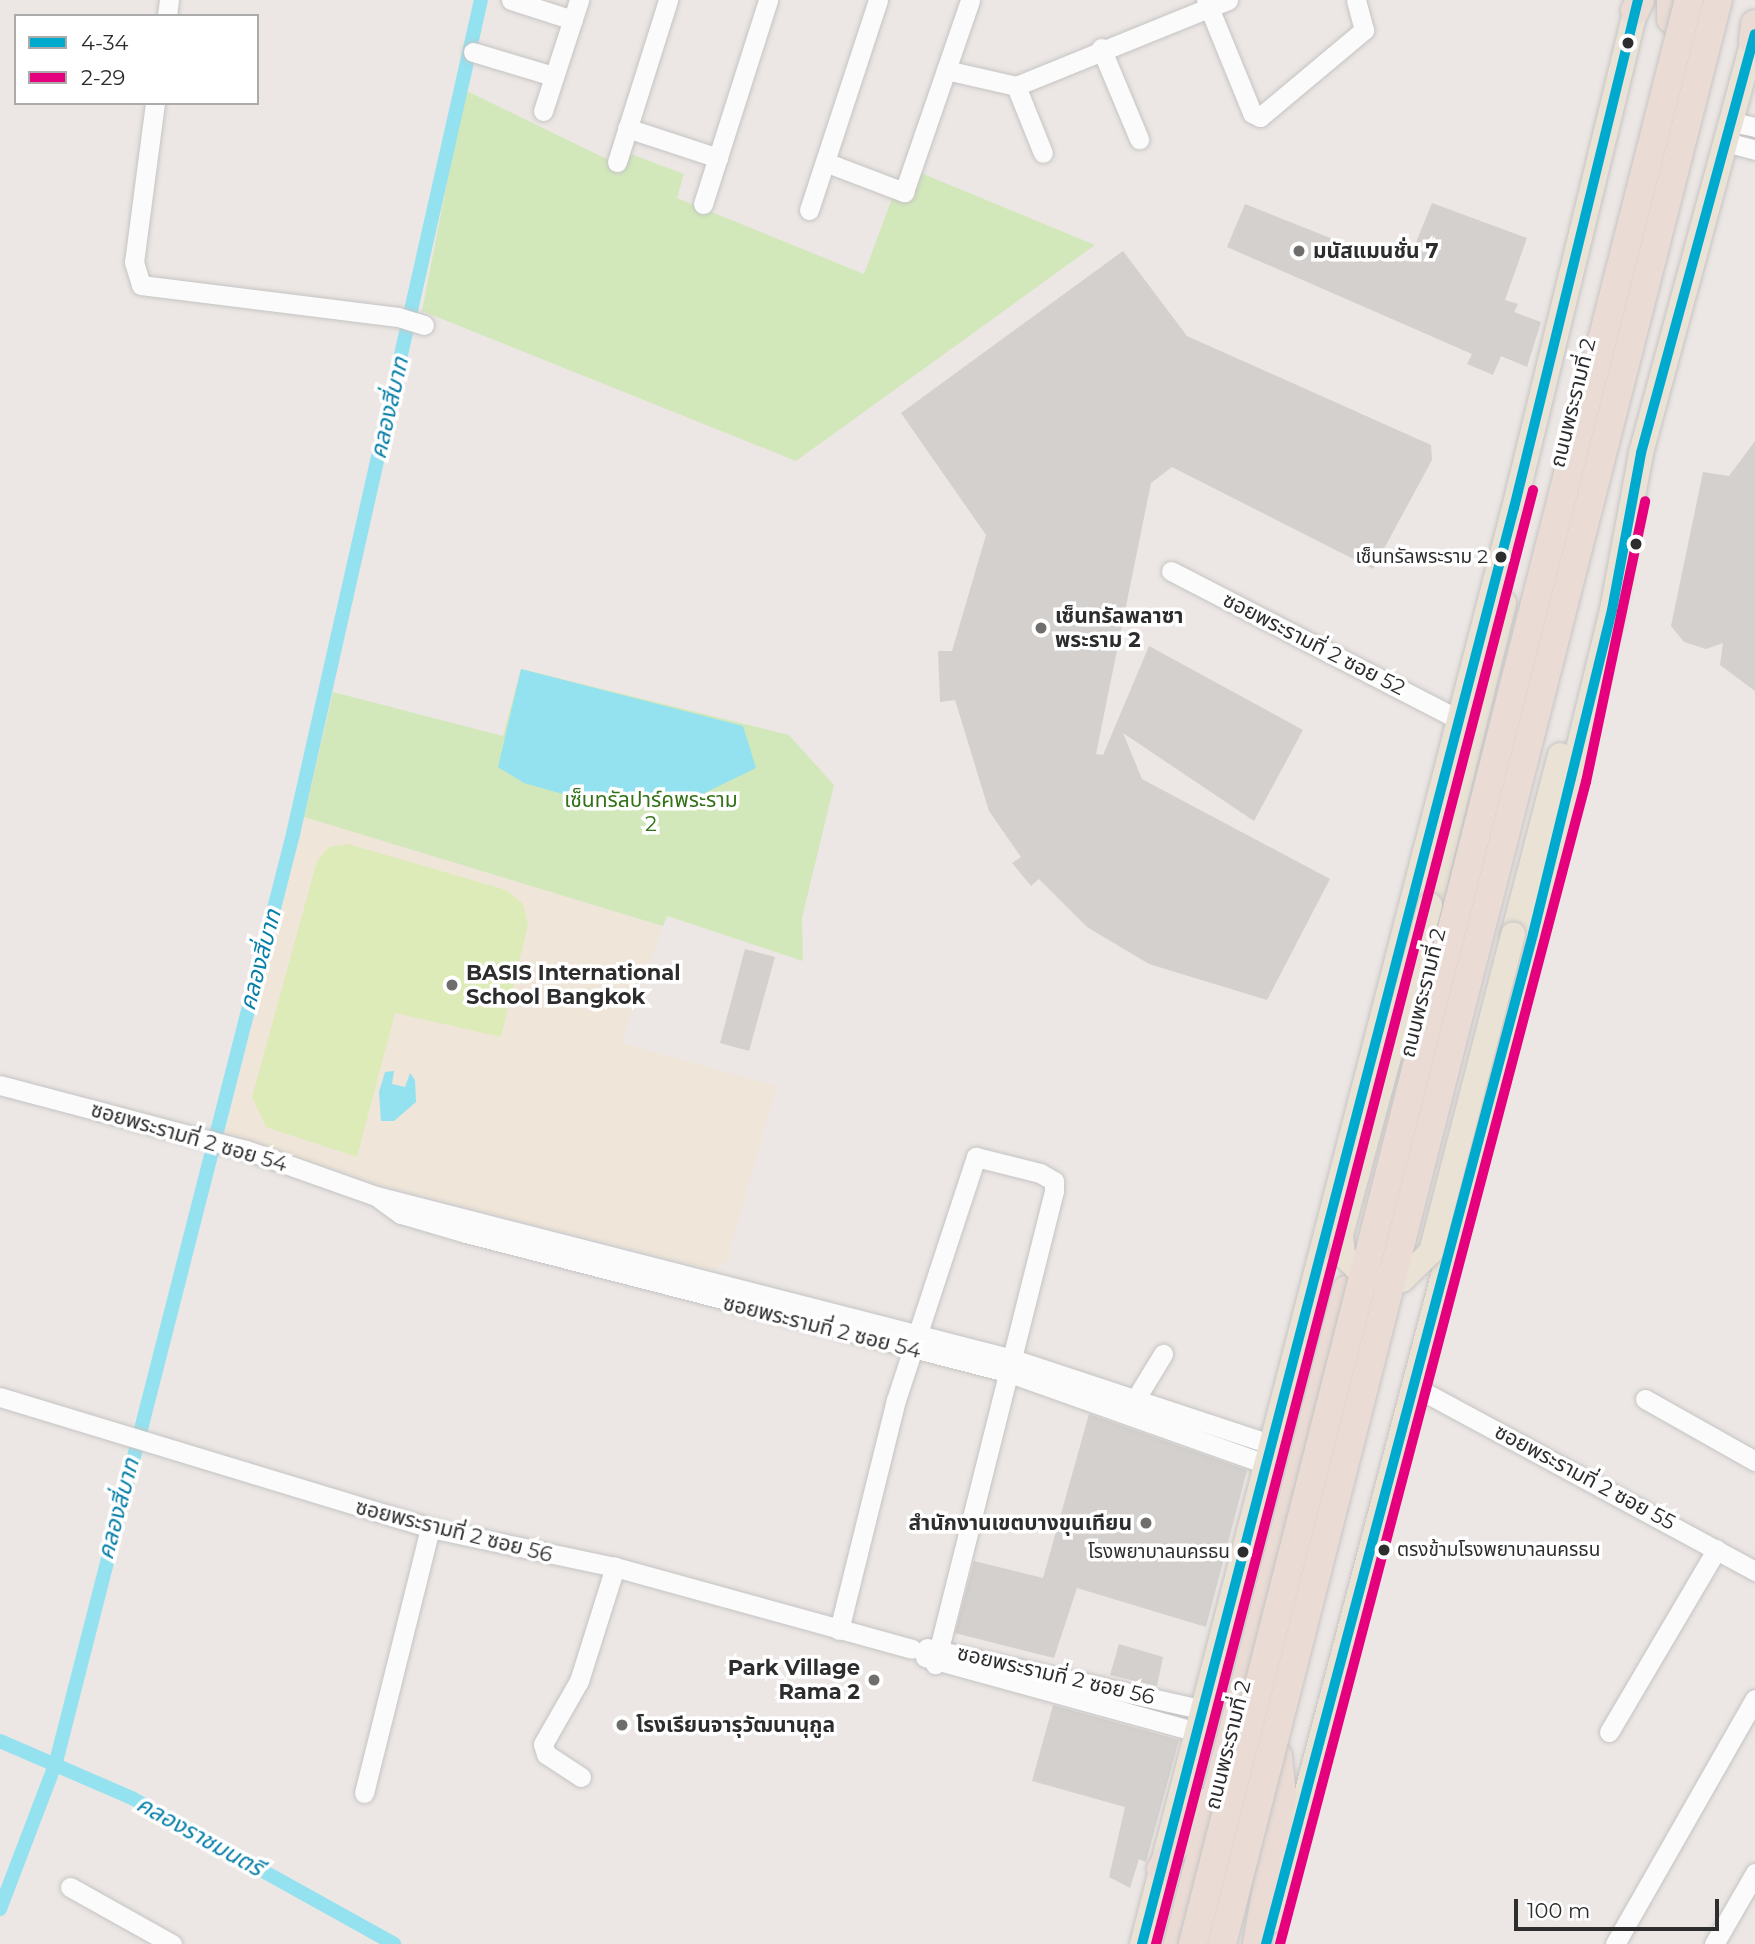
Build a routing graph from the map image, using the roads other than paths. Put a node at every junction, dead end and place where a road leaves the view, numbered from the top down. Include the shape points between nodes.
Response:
1 (511, 0) edge
2 (579, 0) edge
3 (668, 0) edge
4 (768, 0) edge
5 (878, 0) edge
6 (970, 0) edge
7 (1228, 0) edge
8 (1356, 0) edge
9 (1721, 0) edge
10 (1734, 0) edge
11 (1207, 4) edge
12 (1638, 4) edge
13 (1677, 5) edge
14 (573, 20) junction
15 (1716, 29) junction
16 (1755, 33) edge
17 (1101, 48) junction
18 (473, 52) dead end
19 (946, 70) junction
20 (553, 76) junction
21 (1016, 86) junction
22 (155, 105) edge
23 (543, 111) dead end
24 (627, 128) junction
25 (1738, 131) edge
26 (1139, 139) dead end
27 (1755, 150) edge
28 (1043, 153) dead end
29 (718, 158) junction
30 (617, 162) dead end
31 (825, 162) junction
32 (703, 204) dead end
33 (809, 211) dead end
34 (424, 325) dead end
35 (1631, 498) junction
36 (1514, 508) junction
37 (1171, 571) dead end
38 (1458, 719) junction
39 (0, 1085) edge
40 (918, 1344) junction
41 (1163, 1354) dead end
42 (1011, 1366) junction
43 (1413, 1386) junction
44 (0, 1397) edge
45 (1645, 1399) dead end
46 (1135, 1400) junction
47 (1270, 1455) junction
48 (1755, 1461) edge
49 (430, 1528) junction
50 (1717, 1549) junction
51 (615, 1567) junction
52 (1755, 1570) edge
53 (839, 1630) junction
54 (937, 1655) junction
55 (1755, 1699) edge
56 (1197, 1720) junction
57 (1609, 1732) dead end
58 (1226, 1753) junction
59 (1278, 1756) junction
60 (581, 1777) dead end
61 (364, 1793) dead end
62 (1161, 1869) junction
63 (1755, 1873) edge
64 (70, 1888) dead end
65 (172, 1944) edge
66 (1142, 1944) edge
67 (1178, 1944) edge
68 (1193, 1944) edge
69 (1222, 1944) edge
70 (1230, 1944) edge
71 (1257, 1944) edge
72 (1266, 1944) edge
73 (1615, 1944) edge
74 (1714, 1944) edge

1 - 14 street
2 - 14 street
3 - 24 street
4 - 29 street
5 - 31 street
6 - 19 street
7 - 11 street
8 - 11 street via 1364,30 1260,117 1252,113
9 - 15 highway
9 - 69 highway, bridge
10 - 15 highway
11 - 17 street
12 - 36 main road, ถนนพระรามที่ 2
13 - 58 highway, ถนนพระรามที่ 2
13 - 68 highway, bridge
14 - 20 street
15 - 59 highway
16 - 25 main road
17 - 21 street
17 - 26 street
18 - 20 street
19 - 21 street
19 - 31 street via 904,192
20 - 23 street
21 - 28 street
22 - 34 street via 134,262 141,285 398,317
24 - 29 street
24 - 30 street
25 - 27 street
25 - 35 main road
29 - 32 street
31 - 33 street
35 - 36 main road, bridge via 1431,1252 1402,1280 1367,1278 1343,1255 1341,1235 1503,609
35 - 43 main road via 1572,778
36 - 38 main road, ถนนพระรามที่ 2
37 - 38 street, ซอยพระรามที่ 2 ซอย 52
38 - 47 main road, ถนนพระรามที่ 2
39 - 40 street, ซอยพระรามที่ 2 ซอย 54 via 246,1150 376,1196 401,1214 607,1262
40 - 42 street, ซอยพระรามที่ 2 ซอย 54
40 - 42 street via 975,1157 1040,1173 1054,1181
40 - 53 street via 896,1400
41 - 46 street
42 - 46 street, ซอยพระรามที่ 2 ซอย 54
42 - 47 street, ซอยพระรามที่ 2 ซอย 54
42 - 54 street
43 - 50 street, ซอยพระรามที่ 2 ซอย 55
43 - 72 main road
44 - 49 street, ซอยพระรามที่ 2 ซอย 56 via 175,1455
45 - 48 street
46 - 47 street, ซอยพระรามที่ 2 ซอย 54
47 - 56 main road, ถนนพระรามที่ 2
49 - 51 street, ซอยพระรามที่ 2 ซอย 56
49 - 61 street
50 - 52 street, ซอยพระรามที่ 2 ซอย 55
50 - 57 street
51 - 53 street, ซอยพระรามที่ 2 ซอย 56
51 - 60 street via 579,1681 543,1744 546,1754
53 - 54 street, ซอยพระรามที่ 2 ซอย 56
54 - 56 street, ซอยพระรามที่ 2 ซอย 56
55 - 73 street
56 - 62 main road, ถนนพระรามที่ 2
58 - 62 highway via 1192,1825
58 - 67 highway, ถนนพระรามที่ 2
59 - 70 highway
59 - 71 highway via 1282,1797
62 - 66 main road, ถนนพระรามที่ 2
63 - 74 street
64 - 65 street

